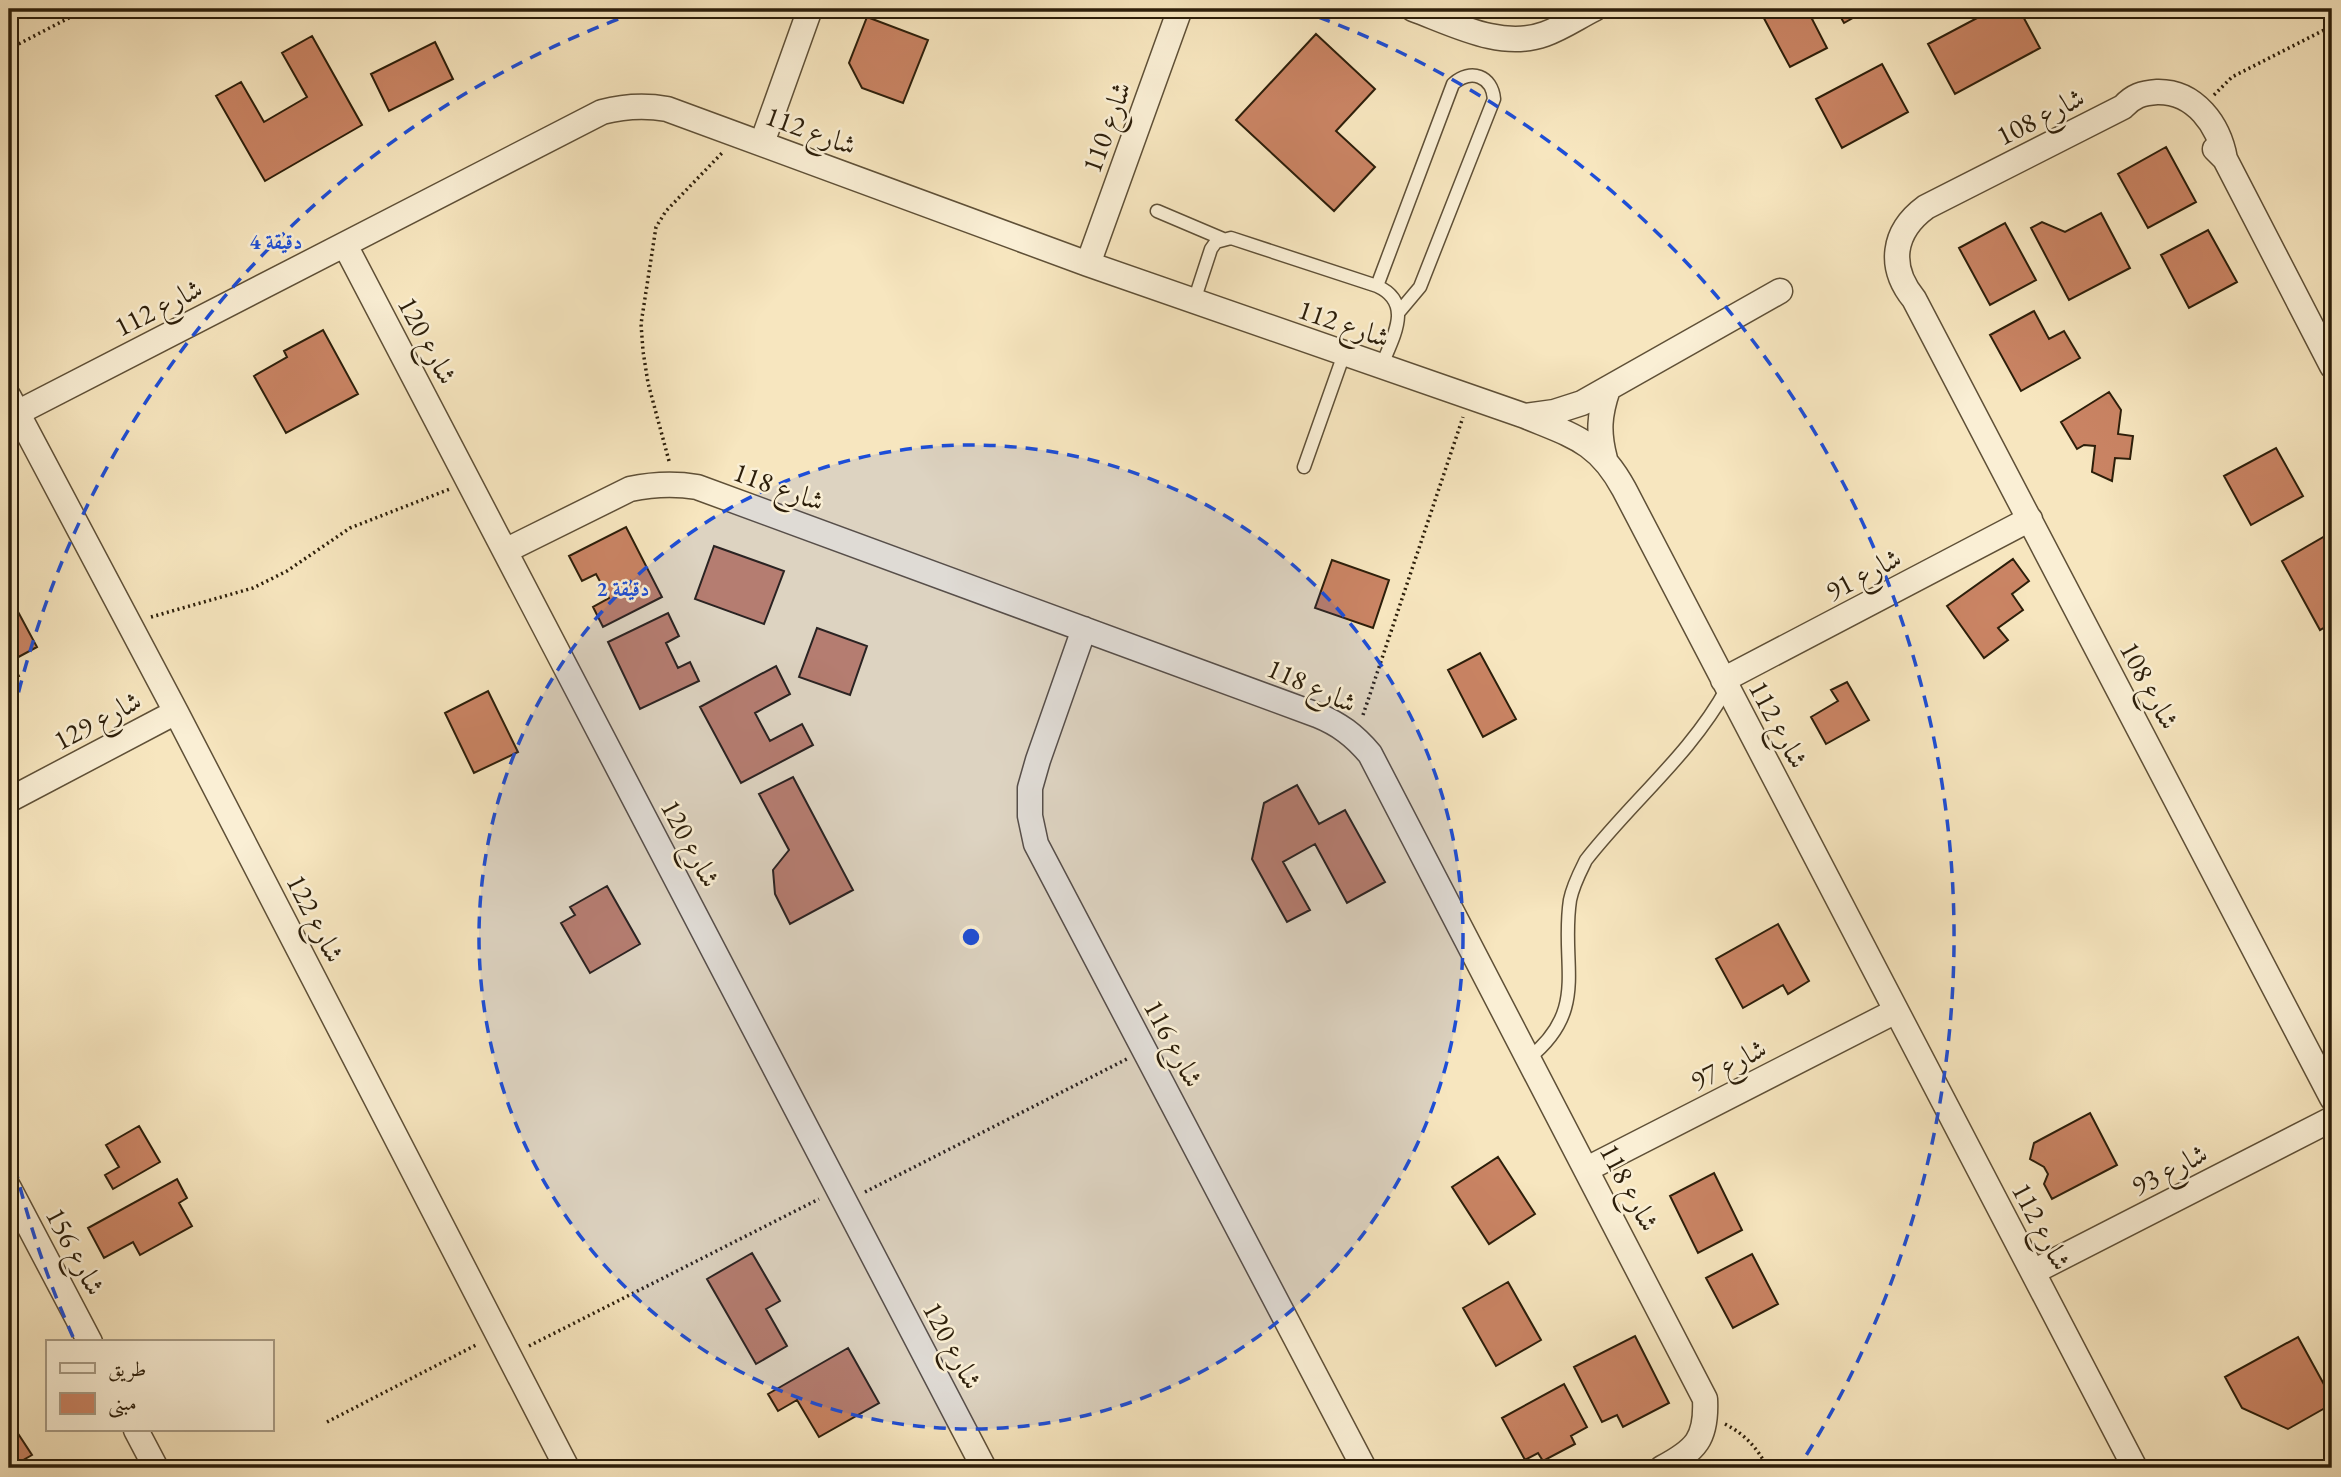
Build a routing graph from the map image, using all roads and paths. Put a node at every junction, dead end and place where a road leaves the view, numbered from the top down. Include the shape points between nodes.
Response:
1 (86, 9) edge
2 (810, 9) edge
3 (1180, 9) edge
4 (1413, 9) edge
5 (1594, 9) edge
6 (2332, 26) edge
7 (9, 48) edge
8 (2123, 107) junction
9 (2203, 111) junction
10 (733, 133) junction
11 (762, 144) junction
12 (2225, 159) junction
13 (1157, 211) dead end
14 (1223, 239) junction
15 (345, 245) junction
16 (1088, 264) junction
17 (1377, 286) junction
18 (1780, 291) dead end
19 (1194, 302) junction
20 (1399, 312) junction
21 (1344, 354) junction
22 (2332, 366) edge
23 (1381, 367) junction
24 (1608, 390) junction
25 (1469, 398) junction
26 (13, 405) edge
27 (1525, 416) junction
28 (1605, 459) junction
29 (1304, 467) dead end
30 (469, 482) junction
31 (675, 484) junction
32 (2030, 519) junction
33 (505, 551) junction
34 (128, 623) junction
35 (1084, 629) junction
36 (1725, 684) junction
37 (176, 712) junction
38 (1355, 736) junction
39 (9, 800) edge
40 (1896, 1011) junction
41 (1144, 1050) junction
42 (1529, 1058) junction
43 (2332, 1098) edge
44 (2332, 1119) edge
45 (1587, 1169) junction
46 (9, 1190) edge
47 (842, 1196) junction
48 (2033, 1272) junction
49 (497, 1334) junction
50 (89, 1340) edge
51 (509, 1357) junction
52 (1706, 1419) junction
53 (327, 1422) dead end
54 (136, 1432) edge
55 (1665, 1466) edge
56 (156, 1468) edge
57 (567, 1468) edge
58 (984, 1468) edge
59 (1364, 1468) edge
60 (1768, 1468) edge
61 (2135, 1468) edge

1 - 7 path
2 - 11 street
3 - 16 street, شارع 110
4 - 5 street via 1511,39 1545,34
6 - 9 path via 2232,78
8 - 9 street, شارع 108 via 2137,95 2161,92 2177,95
8 - 12 street, شارع 108 via 2155,106 2178,112 2203,130
8 - 32 street, شارع 108 via 1933,203 1915,215 1897,250 1900,277
9 - 12 street, شارع 108
10 - 11 street, شارع 112
10 - 15 street, شارع 112 via 645,105 602,112
10 - 31 path via 719,158 656,227 642,351
11 - 16 street, شارع 112
12 - 22 street, شارع 108
13 - 14 lane
14 - 17 lane
14 - 19 lane via 1211,248
15 - 26 street, شارع 112
15 - 30 street, شارع 120
16 - 19 street, شارع 112
17 - 20 lane via 1388,291
17 - 20 lane via 1453,84 1470,74 1480,76 1488,81 1494,99 1420,287
18 - 24 street
19 - 21 street, شارع 112
20 - 23 lane
21 - 23 street, شارع 112
21 - 29 lane
23 - 25 street, شارع 112
24 - 27 street via 1554,412
24 - 28 street via 1598,425
25 - 27 street, شارع 112
25 - 38 path
26 - 34 street, شارع 122
27 - 28 street, شارع 112 via 1580,439
28 - 36 street, شارع 112
30 - 33 street, شارع 120
30 - 34 path via 350,528 253,588
31 - 33 street, شارع 118 via 630,489
31 - 35 street, شارع 118 via 698,487
32 - 36 street, شارع 91
32 - 43 street, شارع 108
33 - 47 street, شارع 120
34 - 37 street, شارع 122
35 - 38 street, شارع 118 via 1317,715
35 - 41 street, شارع 116 via 1038,760 1030,788 1030,816 1036,844
36 - 40 street, شارع 112
36 - 42 lane via 1712,715 1694,739 1586,860 1576,878 1566,1010 1545,1045
37 - 39 street, شارع 129
37 - 49 street, شارع 122
38 - 42 street, شارع 118 via 1370,754
40 - 45 street, شارع 97
40 - 48 street, شارع 112
41 - 47 path
41 - 59 street, شارع 116
42 - 45 street, شارع 118
44 - 48 street, شارع 93
45 - 52 street, شارع 118 via 1697,1380 1705,1399
46 - 50 street, شارع 156
47 - 51 path
47 - 58 street, شارع 120
48 - 61 street, شارع 112
49 - 51 street, شارع 122
49 - 53 path
51 - 57 street, شارع 122
52 - 55 street via 1700,1439 1687,1455
52 - 60 path via 1741,1432
54 - 56 street

